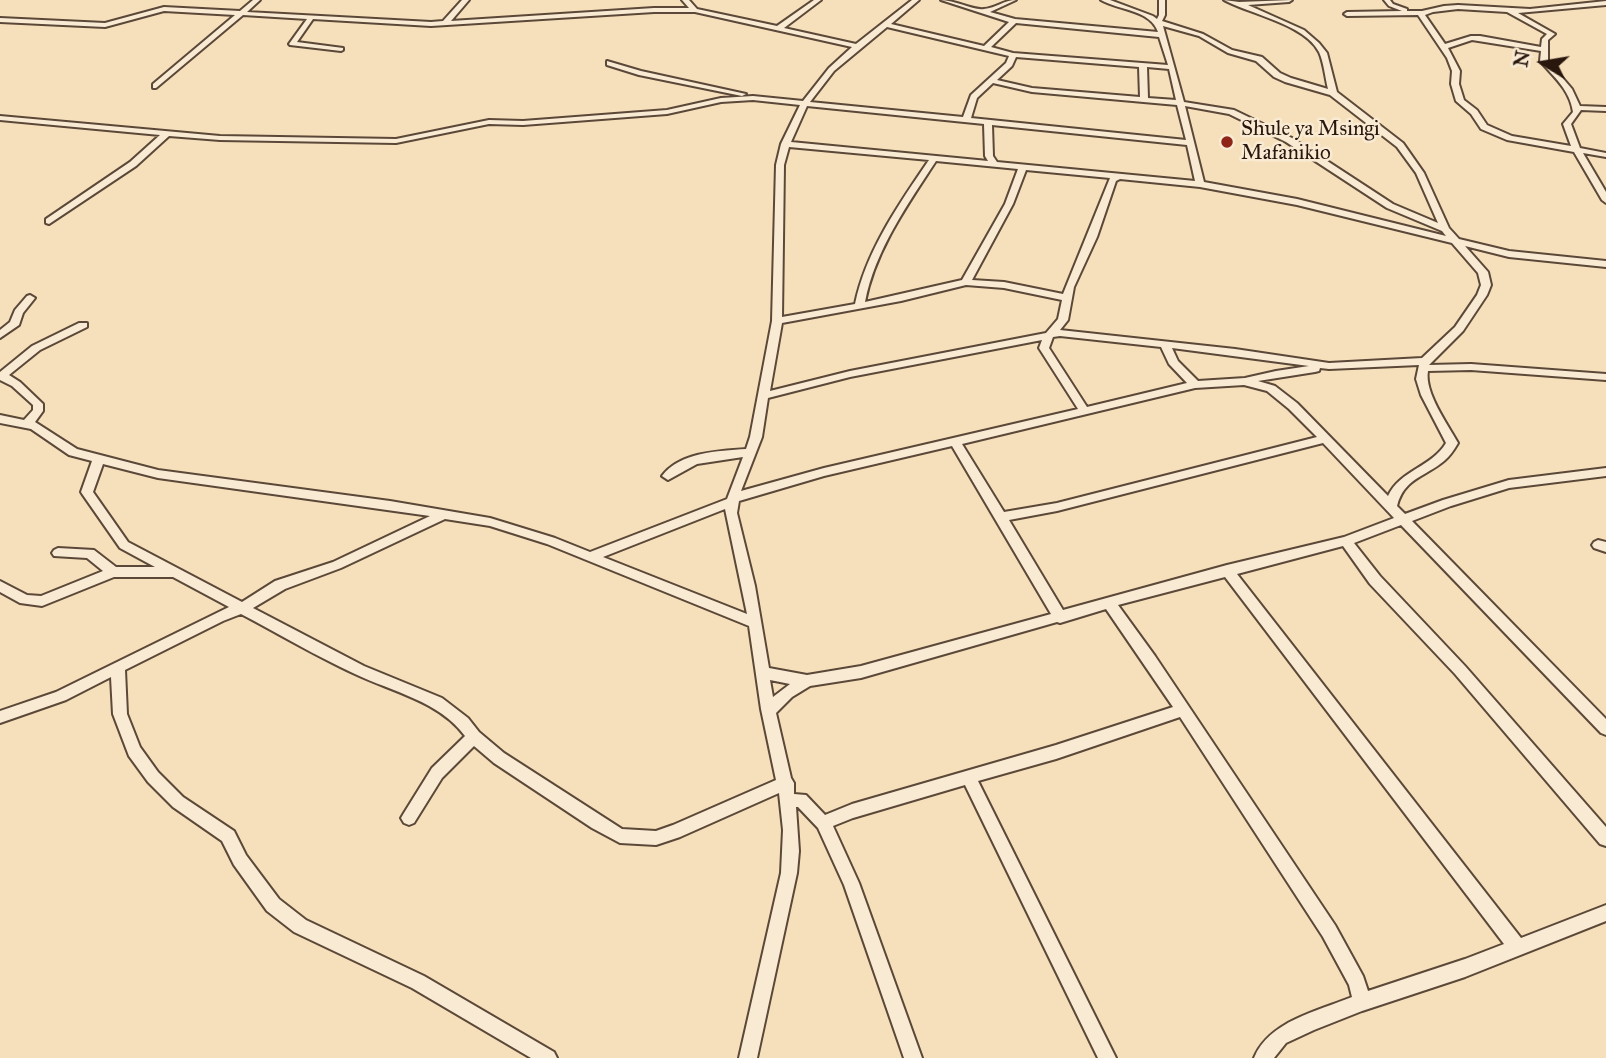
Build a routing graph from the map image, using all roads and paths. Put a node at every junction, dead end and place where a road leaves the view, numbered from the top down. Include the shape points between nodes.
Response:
1 (257, 0) edge
2 (466, 0) edge
3 (685, 0) edge
4 (818, 0) edge
5 (916, 0) edge
6 (944, 0) edge
7 (1013, 0) edge
8 (1104, 0) edge
9 (1162, 0) edge
10 (1227, 0) edge
11 (1289, 0) edge
12 (1387, 0) edge
13 (1588, 1) edge
14 (1606, 3) edge
15 (1239, 4) junction
16 (695, 10) junction
17 (1508, 10) junction
18 (1409, 11) junction
19 (983, 12) junction
20 (241, 13) junction
21 (1422, 13) junction
22 (1347, 14) dead end
23 (311, 18) junction
24 (0, 20) edge
25 (1014, 21) junction
26 (1158, 22) junction
27 (445, 23) junction
28 (884, 24) junction
29 (779, 28) junction
30 (1163, 35) junction
31 (855, 46) junction
32 (1444, 47) junction
33 (986, 48) junction
34 (341, 49) dead end
35 (1545, 50) junction
36 (1013, 55) junction
37 (610, 63) dead end
38 (1143, 65) junction
39 (1172, 67) junction
40 (992, 81) junction
41 (156, 86) dead end
42 (1334, 93) junction
43 (753, 98) junction
44 (1144, 99) junction
45 (1179, 103) junction
46 (805, 104) junction
47 (1577, 108) junction
48 (1606, 109) edge
49 (0, 118) edge
50 (966, 120) junction
51 (988, 123) junction
52 (166, 134) junction
53 (1189, 143) junction
54 (785, 144) junction
55 (1576, 151) junction
56 (1606, 155) edge
57 (933, 160) junction
58 (995, 165) junction
59 (1023, 168) junction
60 (1119, 176) junction
61 (1200, 184) junction
62 (1606, 200) edge
63 (49, 221) dead end
64 (1445, 229) junction
65 (1459, 243) junction
66 (1606, 264) edge
67 (966, 282) junction
68 (30, 298) dead end
69 (1067, 298) junction
70 (860, 304) junction
71 (777, 321) junction
72 (83, 325) dead end
73 (1052, 333) junction
74 (0, 335) edge
75 (1032, 339) junction
76 (1166, 346) junction
77 (1044, 348) junction
78 (1424, 364) junction
79 (1329, 366) junction
80 (1, 377) edge
81 (1606, 377) edge
82 (1245, 382) junction
83 (1195, 385) junction
84 (763, 396) junction
85 (1086, 412) junction
86 (0, 419) edge
87 (27, 424) junction
88 (1325, 439) junction
89 (954, 440) junction
90 (748, 453) junction
91 (99, 458) junction
92 (1606, 472) edge
93 (668, 476) dead end
94 (732, 500) junction
95 (1391, 507) junction
96 (442, 515) junction
97 (1003, 517) junction
98 (1404, 519) junction
99 (1346, 541) junction
100 (58, 553) dead end
101 (589, 557) junction
102 (1227, 570) junction
103 (113, 572) junction
104 (177, 572) junction
105 (0, 586) edge
106 (1109, 603) junction
107 (244, 607) junction
108 (1060, 618) junction
109 (755, 623) junction
110 (118, 668) junction
111 (763, 673) junction
112 (807, 681) junction
113 (769, 710) junction
114 (1182, 710) junction
115 (0, 717) edge
116 (1606, 729) edge
117 (474, 737) junction
118 (969, 778) junction
119 (786, 783) junction
120 (790, 802) junction
121 (409, 818) dead end
122 (822, 823) junction
123 (1606, 839) edge
124 (1606, 912) edge
125 (1517, 947) junction
126 (1362, 1002) junction
127 (548, 1058) edge
128 (748, 1058) edge
129 (913, 1058) edge
130 (1107, 1058) edge
131 (1263, 1058) edge

1 - 20 street
2 - 27 street
3 - 16 street
4 - 29 street
5 - 28 street
6 - 19 street
7 - 19 street
8 - 26 street
9 - 26 street
10 - 15 street
11 - 15 street
12 - 18 street
13 - 14 street
13 - 17 street
15 - 42 street via 1282,20 1310,37 1323,53
16 - 27 street
16 - 29 street
17 - 21 street via 1457,8
17 - 35 street via 1552,34 1545,39
18 - 21 street
18 - 22 street
19 - 25 street
20 - 23 street
20 - 24 street via 164,9 106,25
20 - 41 street
21 - 32 street
23 - 27 street
23 - 34 street via 292,44
25 - 30 street
25 - 33 street
26 - 30 street
26 - 42 street via 1259,59 1289,80
28 - 31 street
28 - 33 street
29 - 31 street
30 - 39 street
31 - 46 street via 811,90
32 - 35 street via 1480,38
32 - 55 street via 1456,71 1460,100 1484,127 1510,138
33 - 36 street
35 - 47 street via 1544,61
36 - 38 street
36 - 40 street
37 - 43 street
38 - 39 street
38 - 44 street
39 - 45 street
40 - 44 street via 1048,92
40 - 50 street via 974,97
42 - 64 street via 1400,145 1420,173
43 - 46 street
43 - 52 street via 667,112 489,122 396,141
44 - 45 street
45 - 53 street
45 - 64 street via 1231,112 1265,127 1390,206
46 - 50 street
46 - 54 street
47 - 48 street
47 - 55 street via 1567,124
49 - 52 street
50 - 51 street
51 - 53 street
51 - 58 street via 989,156
52 - 63 street via 133,164
53 - 61 street
54 - 57 street
54 - 71 street via 780,165
55 - 56 street
55 - 62 street
57 - 58 street
57 - 70 street via 871,265
58 - 59 street
59 - 60 street
59 - 67 street via 1009,204
60 - 61 street
60 - 69 street via 1112,180
61 - 65 street via 1297,202
64 - 65 street
65 - 66 street via 1526,257
65 - 78 street via 1483,272 1486,285 1459,329
67 - 69 street
67 - 70 street
68 - 74 street via 15,323
69 - 73 street via 1063,320
70 - 71 street
71 - 84 street
72 - 80 street via 36,348
73 - 75 street
73 - 76 street
73 - 77 street
75 - 77 street
75 - 84 street
76 - 79 street
76 - 83 street via 1173,362
77 - 85 street
78 - 79 street
78 - 81 street
78 - 95 street via 1421,379 1426,395 1452,443 1437,460 1401,483 1392,493
79 - 82 street
80 - 87 street via 38,404
82 - 83 street
82 - 88 street via 1281,394
83 - 85 street
84 - 90 street via 756,437
85 - 89 street
86 - 87 street
87 - 91 street via 73,452
88 - 95 street
88 - 97 street
89 - 94 street via 787,481
89 - 97 street
90 - 93 street via 699,460
90 - 94 street
91 - 96 street via 173,477
91 - 104 street via 88,492 115,535 124,545
92 - 98 street via 1509,484
94 - 101 street
94 - 109 street
95 - 98 street
96 - 101 street via 522,531
96 - 107 street via 337,565 280,586
97 - 108 street
98 - 99 street
98 - 116 street
99 - 102 street
99 - 123 street via 1375,580 1460,670
100 - 103 street via 90,553
101 - 109 street
102 - 106 street
102 - 125 street
103 - 104 street
103 - 105 street via 42,601 23,601
104 - 107 street
106 - 108 street
106 - 114 street
107 - 110 street
107 - 117 street via 359,670 437,702
108 - 112 street via 886,665
109 - 111 street
110 - 115 street via 61,696
110 - 127 street via 120,714 134,751 178,802 228,836 273,905 300,926 418,982
111 - 112 street
111 - 113 street
112 - 113 street
113 - 119 street
114 - 118 street
114 - 126 street via 1329,931 1357,982
117 - 119 street via 527,778 620,836 656,838 675,832
117 - 121 street via 438,773
118 - 122 street
118 - 130 street
119 - 120 street
120 - 122 street via 801,800
120 - 128 street via 793,844 789,873
122 - 129 street via 851,883
124 - 125 street
125 - 126 street
126 - 131 street via 1280,1037

